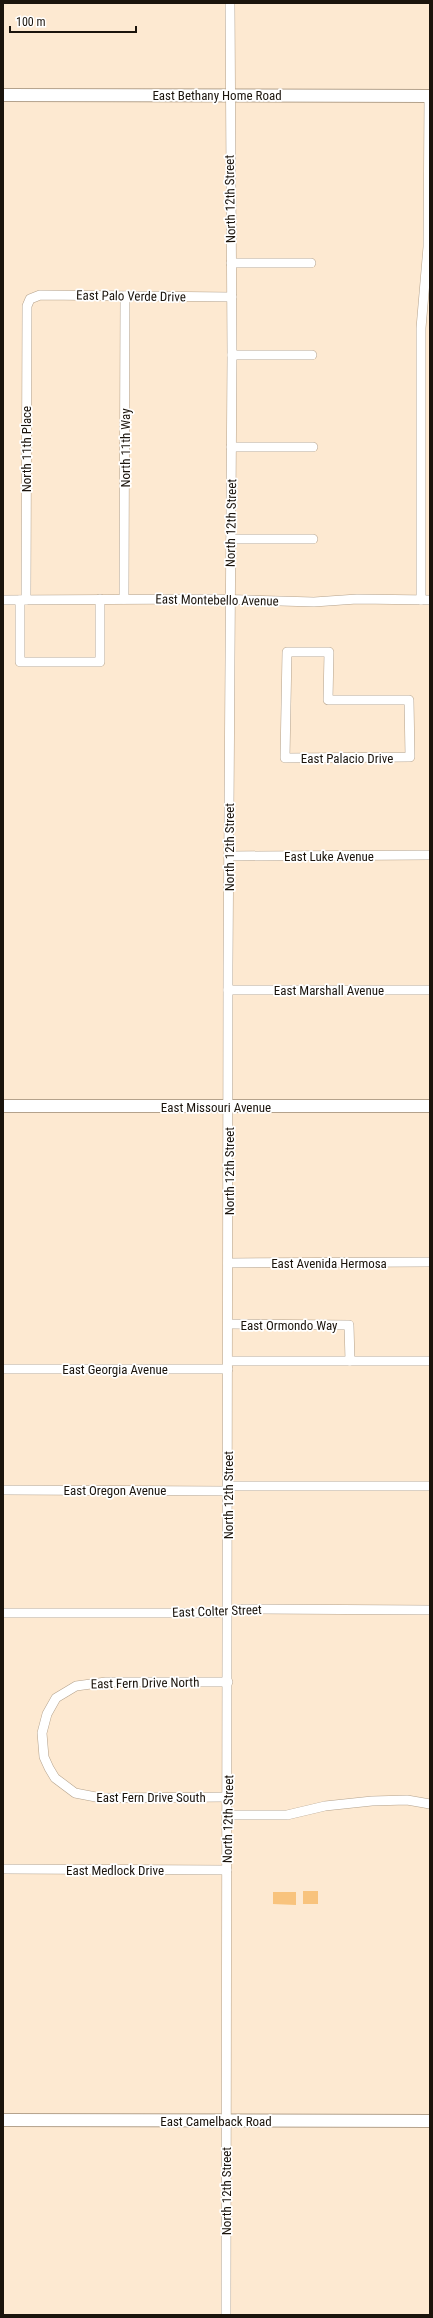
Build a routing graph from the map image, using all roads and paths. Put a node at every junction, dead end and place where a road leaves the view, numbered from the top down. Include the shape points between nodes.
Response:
1 (230, 3) edge
2 (3, 95) edge
3 (230, 95) junction
4 (430, 96) edge
5 (231, 263) junction
6 (311, 263) dead end
7 (125, 296) junction
8 (232, 297) junction
9 (30, 298) joint
10 (232, 355) junction
11 (312, 355) dead end
12 (313, 446) dead end
13 (231, 447) junction
14 (231, 539) junction
15 (313, 539) dead end
16 (100, 599) junction
17 (124, 599) junction
18 (3, 600) edge
19 (23, 600) junction
20 (229, 600) junction
21 (425, 600) edge
22 (410, 757) joint
23 (430, 855) edge
24 (229, 856) junction
25 (228, 990) junction
26 (430, 990) edge
27 (3, 1106) edge
28 (430, 1106) edge
29 (229, 1107) junction
30 (430, 1262) edge
31 (228, 1263) junction
32 (228, 1324) junction
33 (350, 1361) junction
34 (430, 1361) edge
35 (228, 1365) junction
36 (3, 1369) edge
37 (430, 1486) edge
38 (228, 1488) junction
39 (3, 1490) edge
40 (430, 1610) edge
41 (228, 1611) junction
42 (3, 1613) edge
43 (228, 1682) junction
44 (42, 1733) joint
45 (228, 1797) junction
46 (430, 1804) edge
47 (228, 1815) junction
48 (3, 1869) edge
49 (227, 1870) junction
50 (3, 2120) edge
51 (226, 2121) junction
52 (430, 2121) edge
53 (226, 2315) edge

1 - 3 street, North 12th Street
2 - 3 main road, East Bethany Home Road
3 - 4 main road, East Bethany Home Road
3 - 5 street, North 12th Street
4 - 21 street via 428,247 421,328
5 - 6 street
5 - 8 street, North 12th Street
7 - 8 street, East Palo Verde Drive
7 - 9 street, East Palo Verde Drive
7 - 17 street, North 11th Way
8 - 10 street, North 12th Street
9 - 19 street, North 11th Place via 27,306
10 - 11 street
10 - 13 street, North 12th Street
12 - 13 street
13 - 14 street, North 12th Street
14 - 15 street
14 - 20 street, North 12th Street
16 - 17 street, East Montebello Avenue
16 - 19 street, East Montebello Avenue
16 - 19 street, North 11th Place via 100,662 20,662
17 - 20 street, East Montebello Avenue
18 - 19 street, East Montebello Avenue
20 - 21 street, East Montebello Avenue
20 - 24 street, North 12th Street
22 - 22 street, East Palacio Drive via 409,700 328,700 329,652 288,652 285,758
23 - 24 street, East Luke Avenue
24 - 25 street, North 12th Street
25 - 26 street, East Marshall Avenue
25 - 29 street, North 12th Street
27 - 29 main road, East Missouri Avenue
28 - 29 main road, East Missouri Avenue
29 - 31 street, North 12th Street
30 - 31 street, East Avenida Hermosa
31 - 32 street, North 12th Street
32 - 33 street, East Ormondo Way via 350,1325
32 - 35 street, North 12th Street
33 - 34 street, East Georgia Avenue
33 - 35 street, East Georgia Avenue
35 - 36 street, East Georgia Avenue
35 - 38 street, North 12th Street
37 - 38 street, East Oregon Avenue
38 - 39 street, East Oregon Avenue
38 - 41 street, North 12th Street
40 - 41 street, East Colter Street
41 - 42 street, East Colter Street
41 - 43 street, North 12th Street
43 - 44 street, East Fern Drive North via 106,1682 76,1686 56,1698 45,1719
43 - 45 street, North 12th Street
44 - 45 street, East Fern Drive South via 44,1757 49,1768 55,1778 75,1793 100,1798
45 - 47 street, North 12th Street
46 - 47 street via 407,1800 372,1801 325,1806 287,1815
47 - 49 street, North 12th Street
48 - 49 street, East Medlock Drive
49 - 51 street, North 12th Street
50 - 51 main road, East Camelback Road
51 - 52 main road, East Camelback Road
51 - 53 street, North 12th Street

